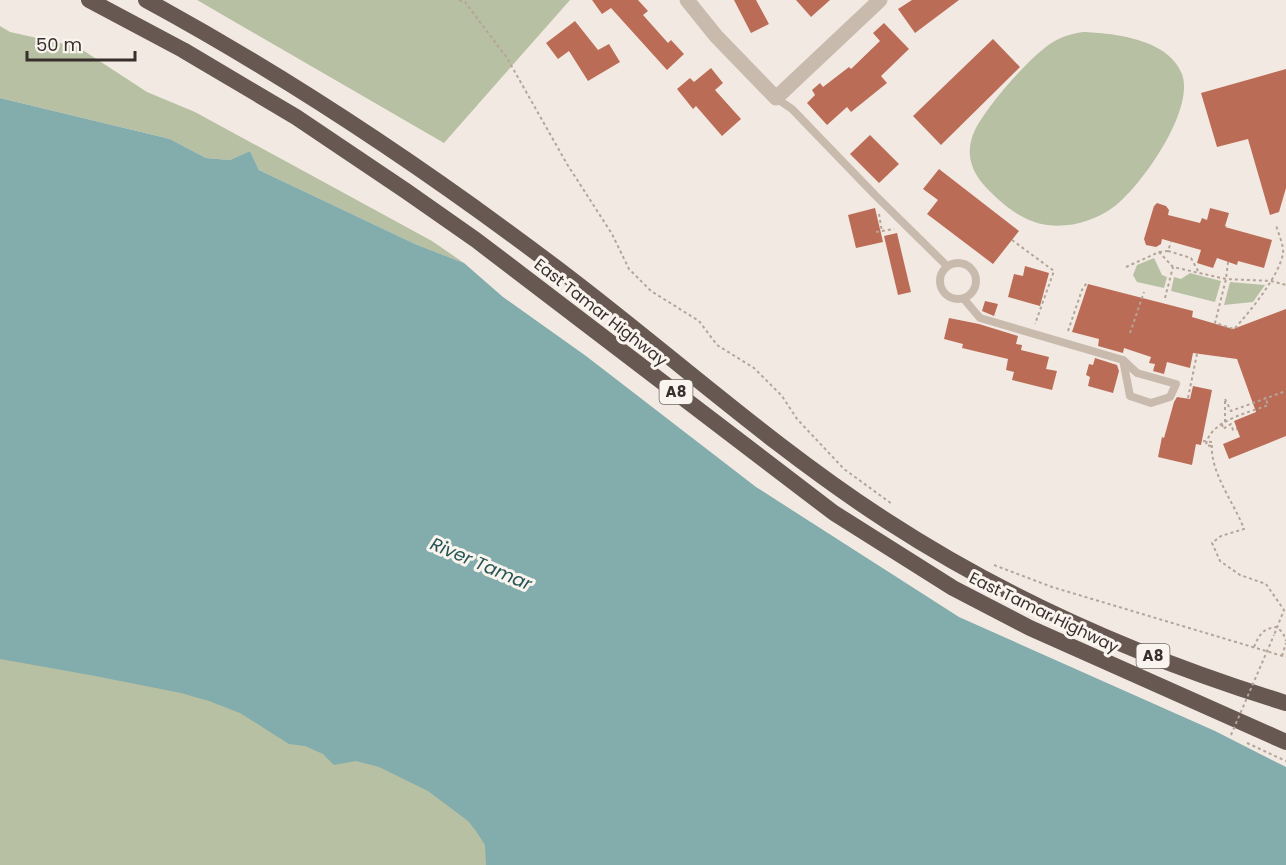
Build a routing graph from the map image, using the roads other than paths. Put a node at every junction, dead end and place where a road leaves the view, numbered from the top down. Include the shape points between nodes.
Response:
1 (89, 0) edge
2 (146, 0) edge
3 (687, 0) edge
4 (880, 0) edge
5 (776, 98) junction
6 (947, 266) junction
7 (964, 299) junction
8 (1123, 360) junction
9 (1286, 703) edge
10 (1286, 742) edge

1 - 10 highway, East Tamar Highway / A8 via 296,117 406,191 834,513 953,588 1030,628
2 - 9 highway, East Tamar Highway / A8 via 261,66 422,169 578,284 850,495 932,549 1023,599 1137,650
3 - 5 street
4 - 5 street
5 - 6 lane via 792,109
6 - 7 lane via 941,276 941,287 953,299
6 - 7 lane via 964,263 976,275 976,287
7 - 8 lane via 980,318
8 - 8 lane via 1137,373 1176,384 1170,397 1151,403 1130,396

